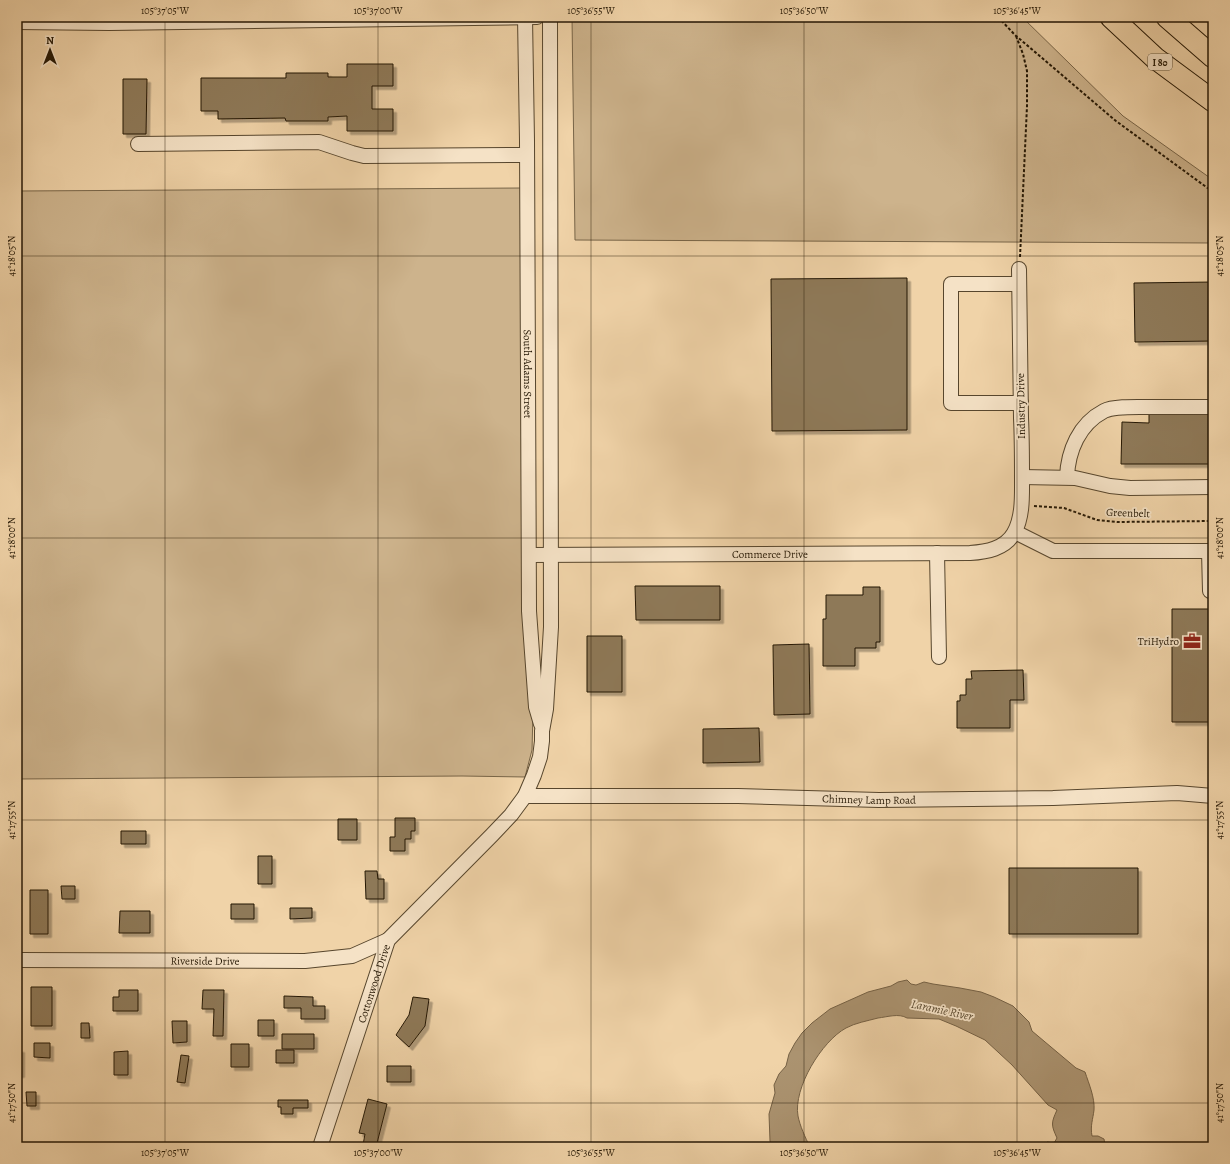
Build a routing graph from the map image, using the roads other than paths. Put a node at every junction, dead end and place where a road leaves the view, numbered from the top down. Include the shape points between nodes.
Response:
1 (525, 17) edge
2 (537, 17) edge
3 (550, 17) edge
4 (1112, 17) edge
5 (1167, 17) edge
6 (221, 19) edge
7 (309, 19) edge
8 (109, 20) edge
9 (17, 22) edge
10 (1213, 57) edge
11 (1213, 101) edge
12 (138, 144) dead end
13 (527, 155) junction
14 (1019, 269) road end
15 (1019, 284) junction
16 (1021, 403) junction
17 (1213, 407) edge
18 (1022, 477) junction
19 (1067, 477) junction
20 (1213, 487) edge
21 (1011, 536) junction
22 (937, 553) junction
23 (528, 555) junction
24 (552, 555) junction
25 (1210, 591) dead end
26 (940, 657) dead end
27 (542, 731) junction
28 (525, 796) junction
29 (1213, 796) edge
30 (388, 940) junction
31 (17, 960) edge
32 (320, 1147) edge

1 - 2 street
1 - 7 street
1 - 13 street, South Adams Street
3 - 24 street, South Adams Street
4 - 11 highway, I 80 via 1155,58
5 - 10 highway
6 - 7 street
6 - 8 street
8 - 9 street
12 - 13 street via 319,142 364,156
13 - 23 street, South Adams Street
14 - 15 street, Industry Drive
15 - 16 street, Industry Drive
15 - 16 street via 951,284 951,403
16 - 18 street, Industry Drive
17 - 19 street via 1125,407 1105,411 1090,420 1082,429 1071,451
18 - 19 street
18 - 21 street, Industry Drive via 1022,506
19 - 20 street via 1130,488
21 - 22 street, Commerce Drive via 998,548 984,552
21 - 25 street via 1053,551 1209,551
22 - 24 street, Commerce Drive
22 - 26 street
23 - 24 street, Commerce Drive
23 - 27 street, South Adams Street via 530,632 536,707
24 - 27 street, South Adams Street via 551,627 546,709
27 - 28 street, South Adams Street via 540,757
28 - 29 street, Chimney Lamp Road via 738,796 879,800 1177,793
28 - 30 street, Cottonwood Drive via 492,835
30 - 31 street, Riverside Drive via 352,956 305,961
30 - 32 street, Cottonwood Drive

